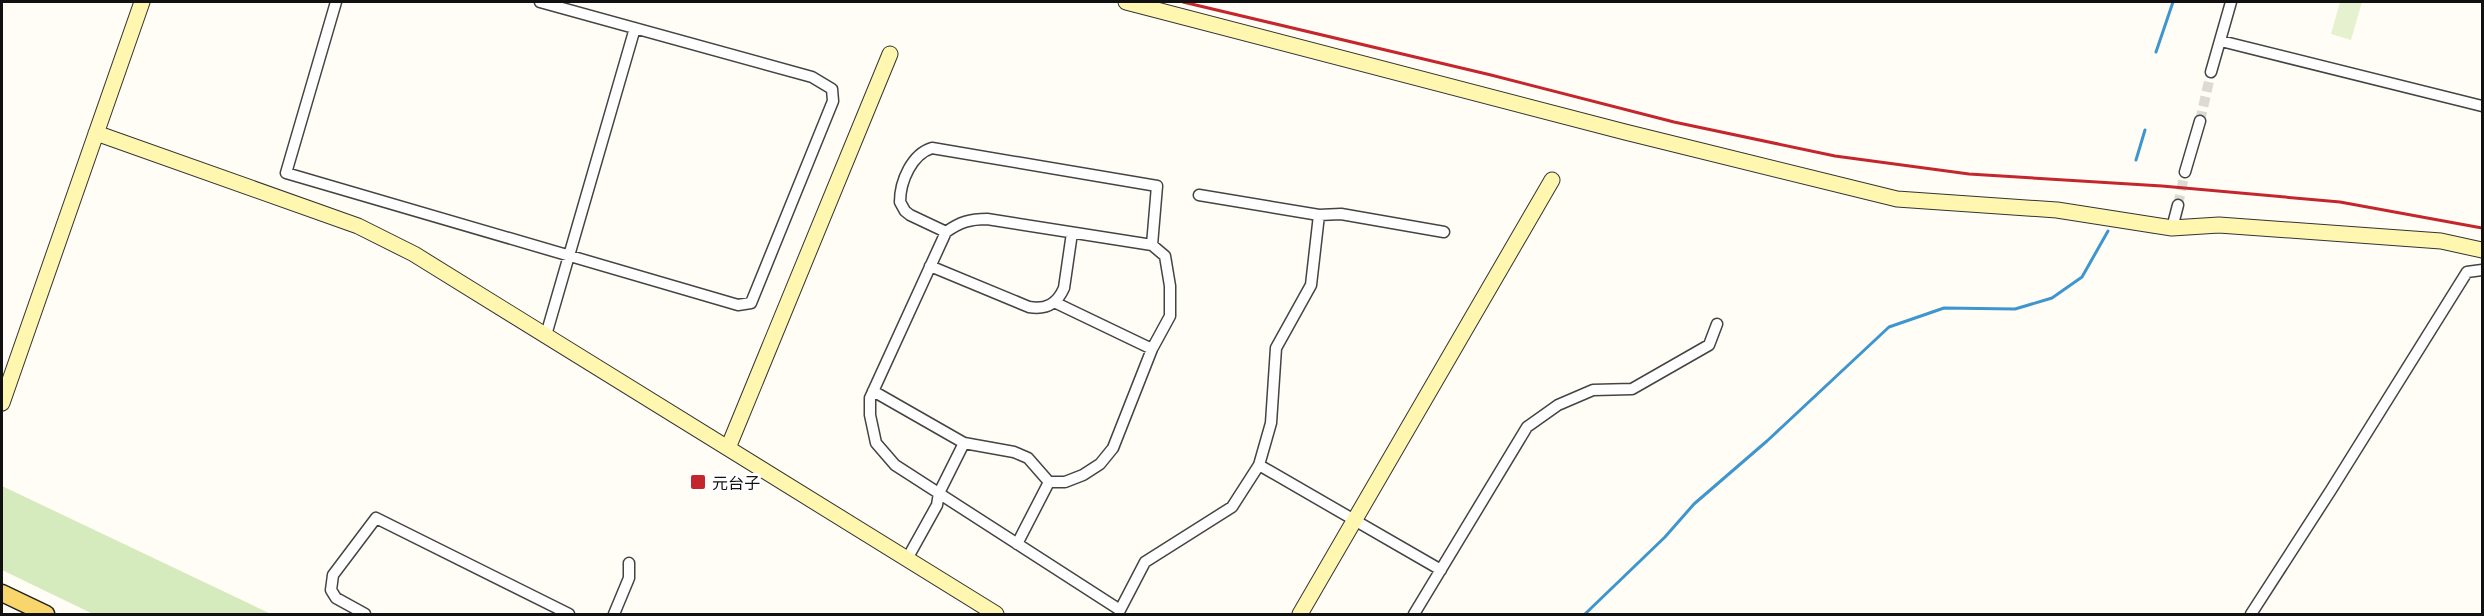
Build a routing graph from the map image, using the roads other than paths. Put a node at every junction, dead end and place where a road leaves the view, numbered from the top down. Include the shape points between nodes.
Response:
1 (142, 2) edge
2 (336, 2) edge
3 (540, 2) edge
4 (1126, 2) edge
5 (2231, 2) edge
6 (635, 28) junction
7 (2221, 41) junction
8 (890, 54) dead end
9 (2211, 72) tunnel mouth
10 (2482, 106) edge
11 (2200, 121) tunnel mouth
12 (96, 133) junction
13 (2185, 172) tunnel mouth
14 (1552, 180) dead end
15 (1199, 195) dead end
16 (2178, 205) tunnel mouth
17 (1319, 215) junction
18 (2172, 228) junction
19 (946, 232) junction
20 (1444, 232) dead end
21 (1072, 233) junction
22 (1152, 245) junction
23 (2482, 250) edge
24 (571, 256) junction
25 (930, 266) junction
26 (2482, 270) edge
27 (1054, 302) junction
28 (1717, 324) dead end
29 (546, 335) junction
30 (1152, 349) junction
31 (873, 391) junction
32 (2, 403) edge
33 (964, 443) junction
34 (728, 448) junction
35 (1259, 465) junction
36 (1049, 482) junction
37 (939, 493) junction
38 (1353, 521) junction
39 (1017, 544) junction
40 (907, 559) junction
41 (628, 563) dead end
42 (1441, 570) junction
43 (2, 593) edge
44 (46, 615) edge
45 (365, 615) edge
46 (569, 615) edge
47 (614, 615) edge
48 (996, 615) edge
49 (1300, 615) edge
50 (1414, 615) edge
51 (2251, 615) edge

1 - 12 street
2 - 24 street via 286,173
3 - 6 street
4 - 18 street via 1897,199 2058,210
5 - 7 street
6 - 24 street
6 - 24 street via 812,77 832,89 833,101 752,303 738,304
7 - 9 street
7 - 10 street
8 - 34 street
11 - 13 street
12 - 29 street via 358,226 414,254
12 - 32 street
14 - 38 street
15 - 17 street
16 - 18 street
17 - 20 street via 1341,214
17 - 35 street via 1311,285 1276,348 1271,423
18 - 23 street via 2219,225 2441,241
19 - 21 street via 972,219
19 - 22 street via 909,215 900,202 914,160 932,148 1157,186
19 - 25 street
21 - 22 street
21 - 27 street via 1064,288
22 - 30 street via 1165,256 1170,316
24 - 29 street
25 - 27 street via 1029,307 1047,307
25 - 31 street
26 - 51 street via 2467,272
27 - 30 street
28 - 42 street via 1709,345 1632,389 1593,390 1558,405 1527,427
29 - 34 street
30 - 36 street via 1113,448 1100,464 1083,475 1065,482
31 - 33 street
31 - 37 street via 870,415 876,442 895,465
33 - 36 street via 1028,458
33 - 37 street
34 - 40 street
35 - 38 street
35 - 39 street via 1232,507 1145,562 1120,610
36 - 39 street
37 - 39 street
37 - 40 street via 937,505
38 - 42 street
38 - 49 street
40 - 48 street
41 - 47 street via 629,578
42 - 50 street
43 - 44 main road
45 - 46 street via 336,598 331,590 333,575 376,518

